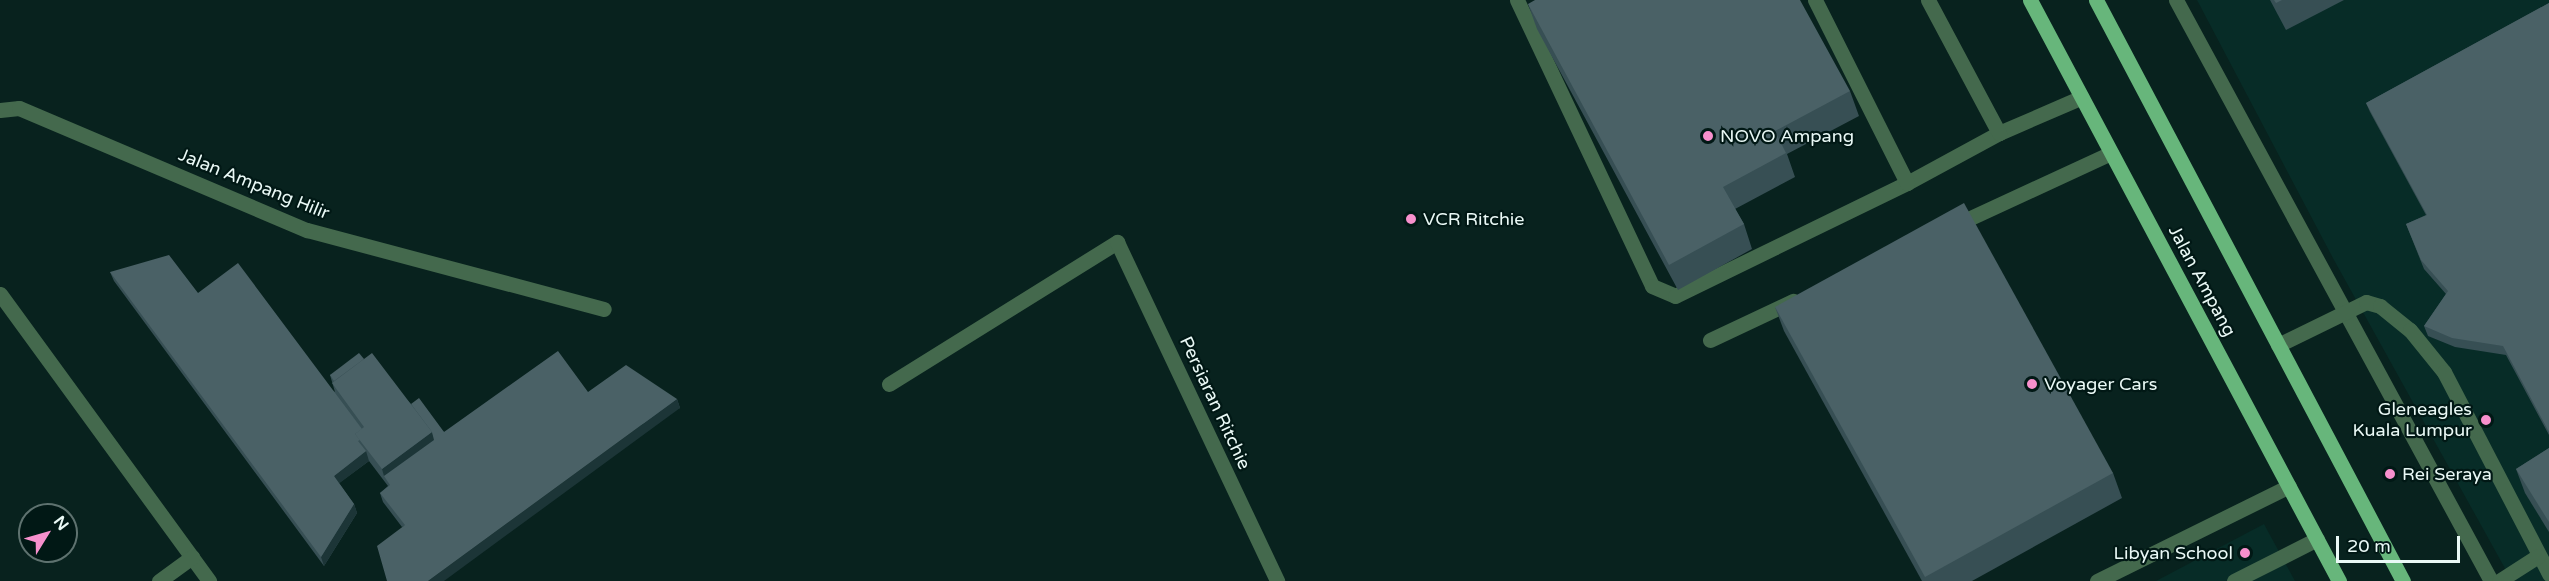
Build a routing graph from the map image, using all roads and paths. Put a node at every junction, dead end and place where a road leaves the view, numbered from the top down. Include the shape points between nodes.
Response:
1 (1517, 0) edge
2 (1815, 0) edge
3 (1928, 0) edge
4 (2030, 0) edge
5 (2096, 0) edge
6 (2176, 0) edge
7 (2082, 97) junction
8 (0, 110) edge
9 (1999, 134) junction
10 (2111, 153) junction
11 (1907, 183) junction
12 (1938, 234) edge
13 (0, 294) edge
14 (1808, 294) edge
15 (604, 309) dead end
16 (2344, 311) junction
17 (1710, 340) dead end
18 (2278, 345) junction
19 (889, 384) dead end
20 (2289, 486) junction
21 (2317, 539) junction
22 (2538, 556) junction
23 (192, 557) junction
24 (2549, 574) edge
25 (159, 581) edge
26 (209, 581) edge
27 (1277, 581) edge
28 (2097, 581) edge
29 (2234, 581) edge
30 (2339, 581) edge
31 (2403, 581) edge
32 (2491, 581) edge
33 (2499, 581) edge

1 - 11 street via 1652,286 1676,296
2 - 11 street
3 - 9 street
4 - 7 main road, Jalan Ampang
5 - 18 main road, Jalan Ampang
6 - 16 street
7 - 9 street
7 - 10 main road, Jalan Ampang
8 - 15 street, Jalan Ampang Hilir via 19,108 307,230
9 - 11 street
10 - 12 street
10 - 20 main road, Jalan Ampang
13 - 23 street
14 - 17 street
16 - 18 street
16 - 22 street via 2366,302 2380,306 2410,330 2444,372
16 - 32 street
18 - 31 main road, Jalan Ampang
19 - 27 street, Persiaran Ritchie via 1117,242
20 - 21 main road, Jalan Ampang
20 - 28 street
21 - 29 street
21 - 30 main road, Jalan Ampang
22 - 24 street
22 - 33 street
23 - 25 street
23 - 26 street

